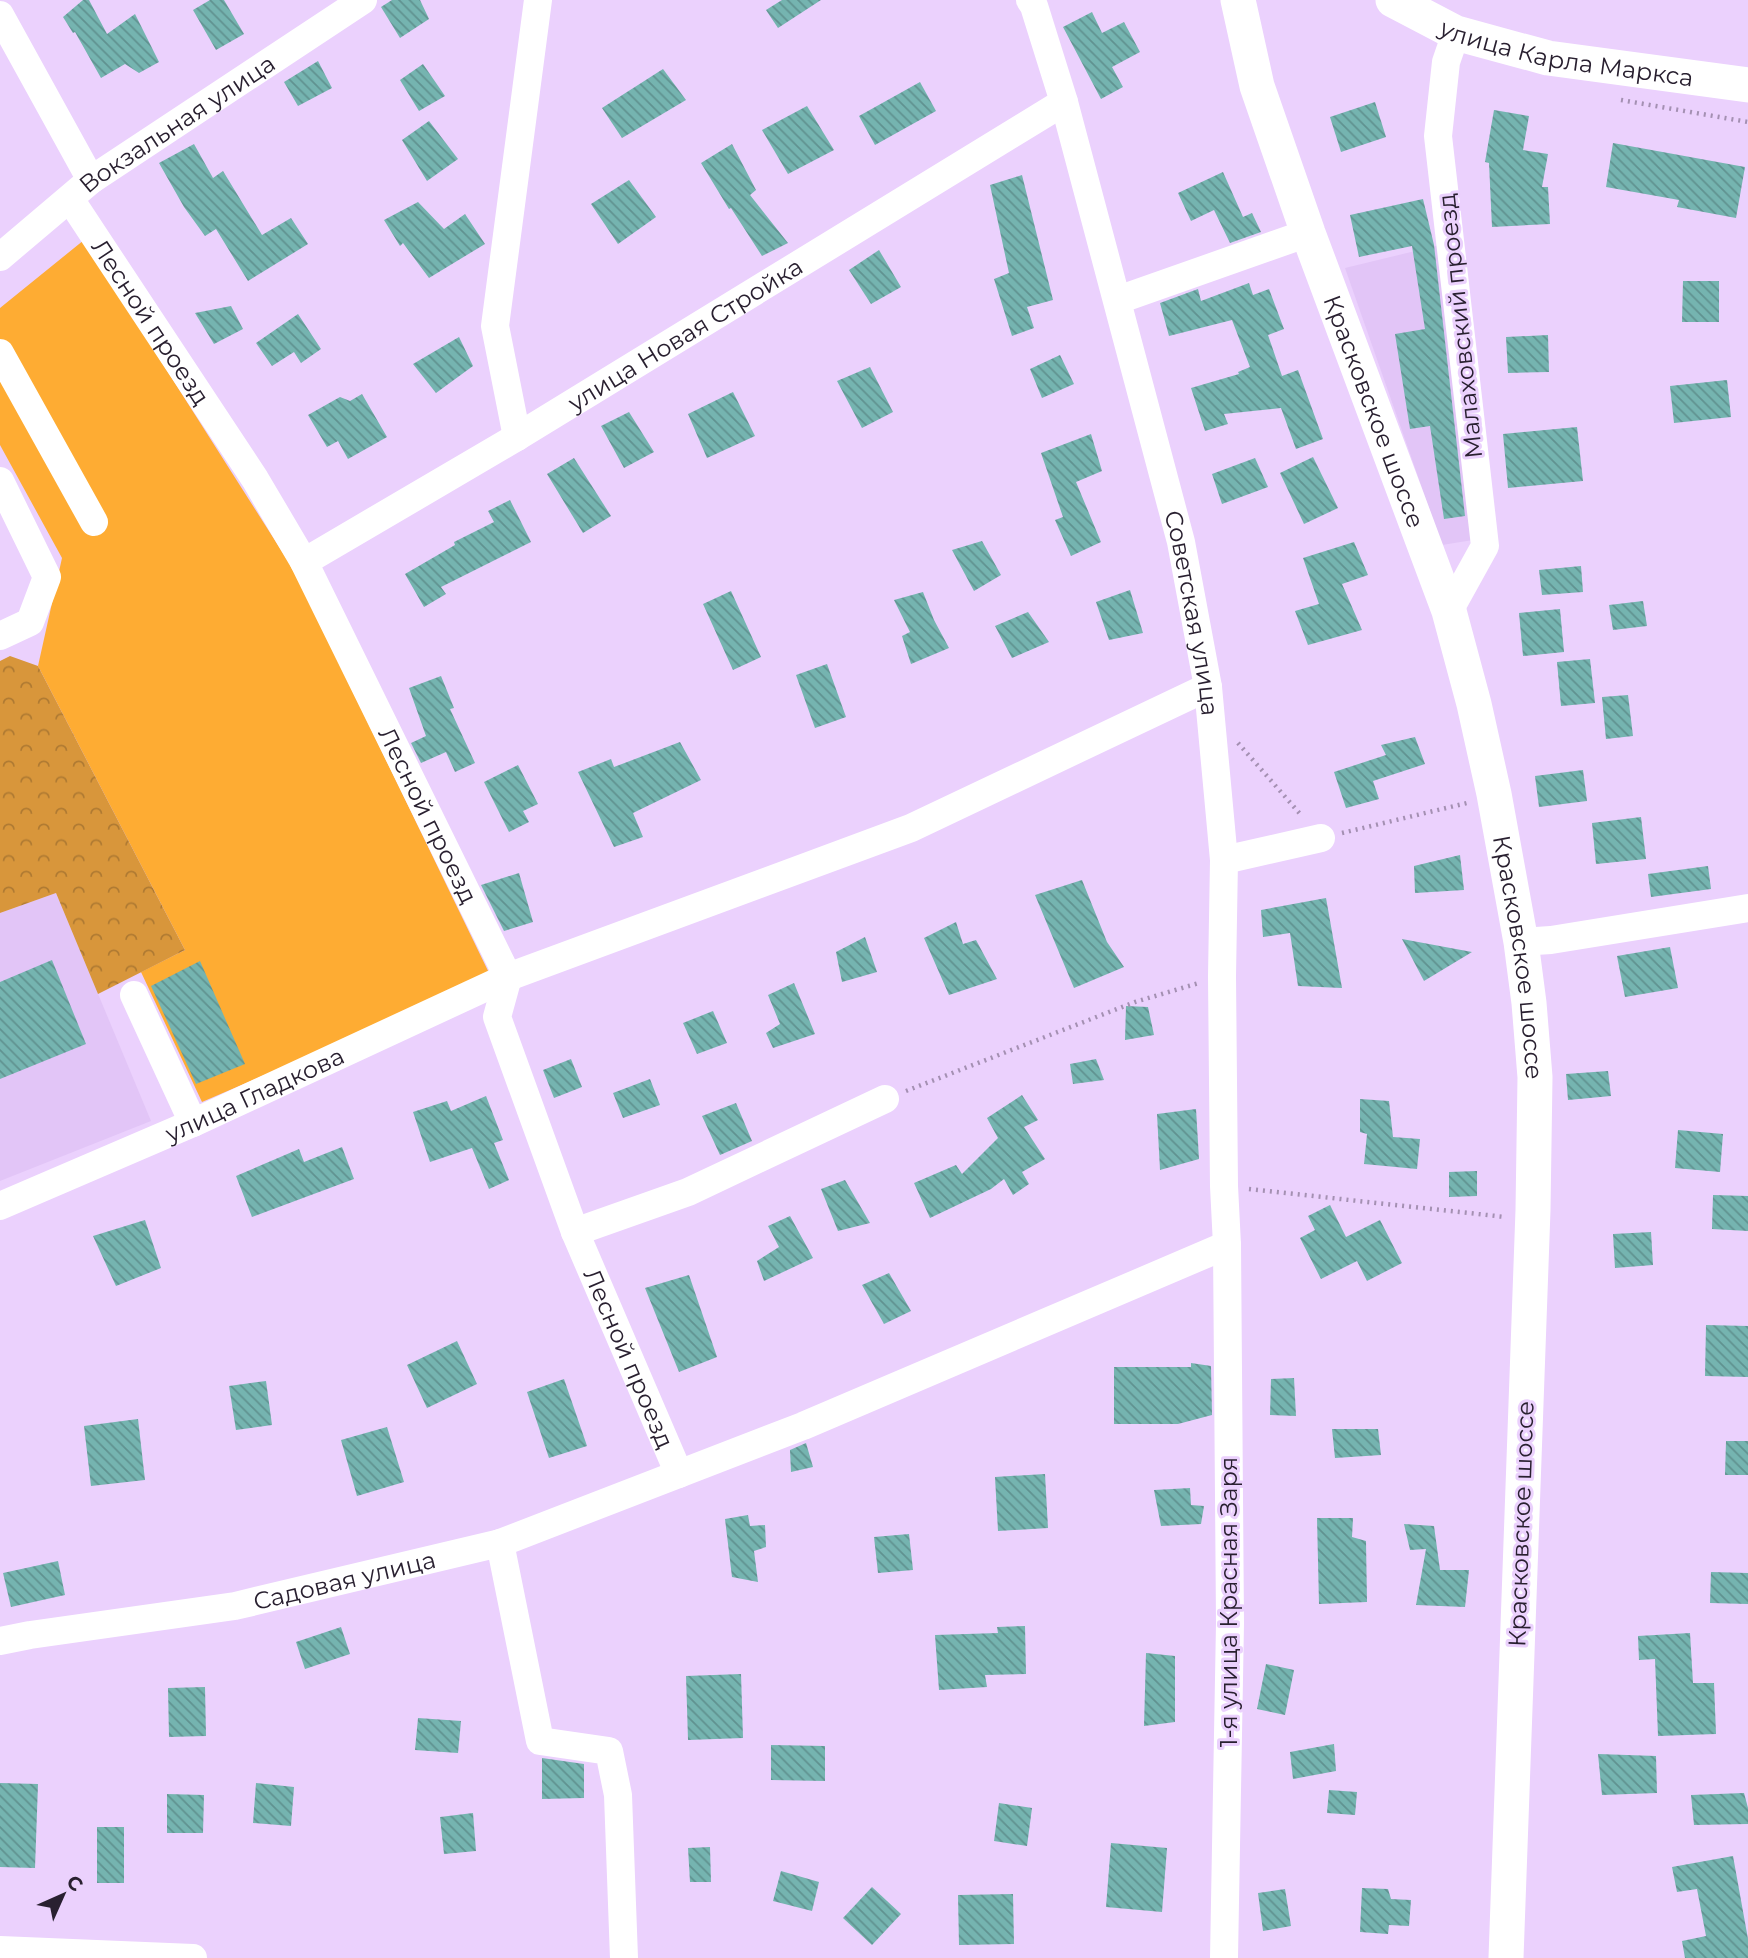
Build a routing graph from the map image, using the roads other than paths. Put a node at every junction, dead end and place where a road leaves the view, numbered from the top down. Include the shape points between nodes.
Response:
1 (363, 0) edge
2 (538, 0) edge
3 (1030, 0) edge
4 (1238, 0) edge
5 (1401, 2) edge
6 (0, 15) edge
7 (1457, 33) junction
8 (1748, 85) edge
9 (1064, 102) junction
10 (91, 180) junction
11 (70, 199) junction
12 (1308, 233) junction
13 (0, 257) edge
14 (1118, 300) junction
15 (0, 353) edge
16 (517, 437) junction
17 (0, 481) edge
18 (94, 522) dead end
19 (304, 562) junction
20 (1449, 611) junction
21 (0, 636) edge
22 (1209, 699) junction
23 (1321, 838) road end
24 (1224, 860) junction
25 (1748, 908) edge
26 (1521, 942) junction
27 (497, 972) junction
28 (134, 995) dead end
29 (885, 1099) road end
30 (192, 1123) junction
31 (0, 1206) edge
32 (575, 1232) junction
33 (1227, 1245) junction
34 (679, 1474) junction
35 (499, 1543) junction
36 (0, 1641) edge
37 (0, 1950) edge
38 (193, 1958) edge
39 (624, 1958) edge
40 (1224, 1958) edge
41 (1506, 1958) edge

1 - 10 street, Вокзальная улица
2 - 16 street via 495,326
3 - 9 street, Советская улица
4 - 12 main road, Красковское шоссе via 1257,86
5 - 7 main road, улица Карла Маркса
6 - 10 street
7 - 8 main road, улица Карла Маркса via 1548,58
7 - 20 street, Малаховский проезд via 1446,62 1438,136 1485,546
9 - 14 street, Советская улица
9 - 16 street, улица Новая Стройка
10 - 11 street, Вокзальная улица
11 - 13 street, Вокзальная улица
11 - 19 street, Лесной проезд via 255,479
12 - 14 street
12 - 20 main road, Красковское шоссе
14 - 22 street, Советская улица via 1181,542
15 - 18 street
16 - 19 street, улица Новая Стройка
17 - 21 street via 47,577 30,622
19 - 27 street, Лесной проезд
20 - 26 main road, Красковское шоссе via 1492,782
22 - 24 street, Советская улица
22 - 27 street, улица Гладкова via 911,828
23 - 24 street
24 - 33 street, Советская улица
25 - 26 street
26 - 41 main road, Красковское шоссе via 1535,1077
27 - 30 street, улица Гладкова
27 - 32 street, Лесной проезд via 497,1017
28 - 30 street
29 - 32 street via 688,1192
30 - 31 street, улица Гладкова via 114,1146
32 - 34 street, Лесной проезд
33 - 34 street, Садовая улица via 803,1426
33 - 40 street, 1-я улица Красная Заря via 1230,1623
34 - 35 street, Садовая улица
35 - 36 street, Садовая улица via 235,1606
35 - 39 street via 540,1741 610,1751 618,1795
37 - 38 street

